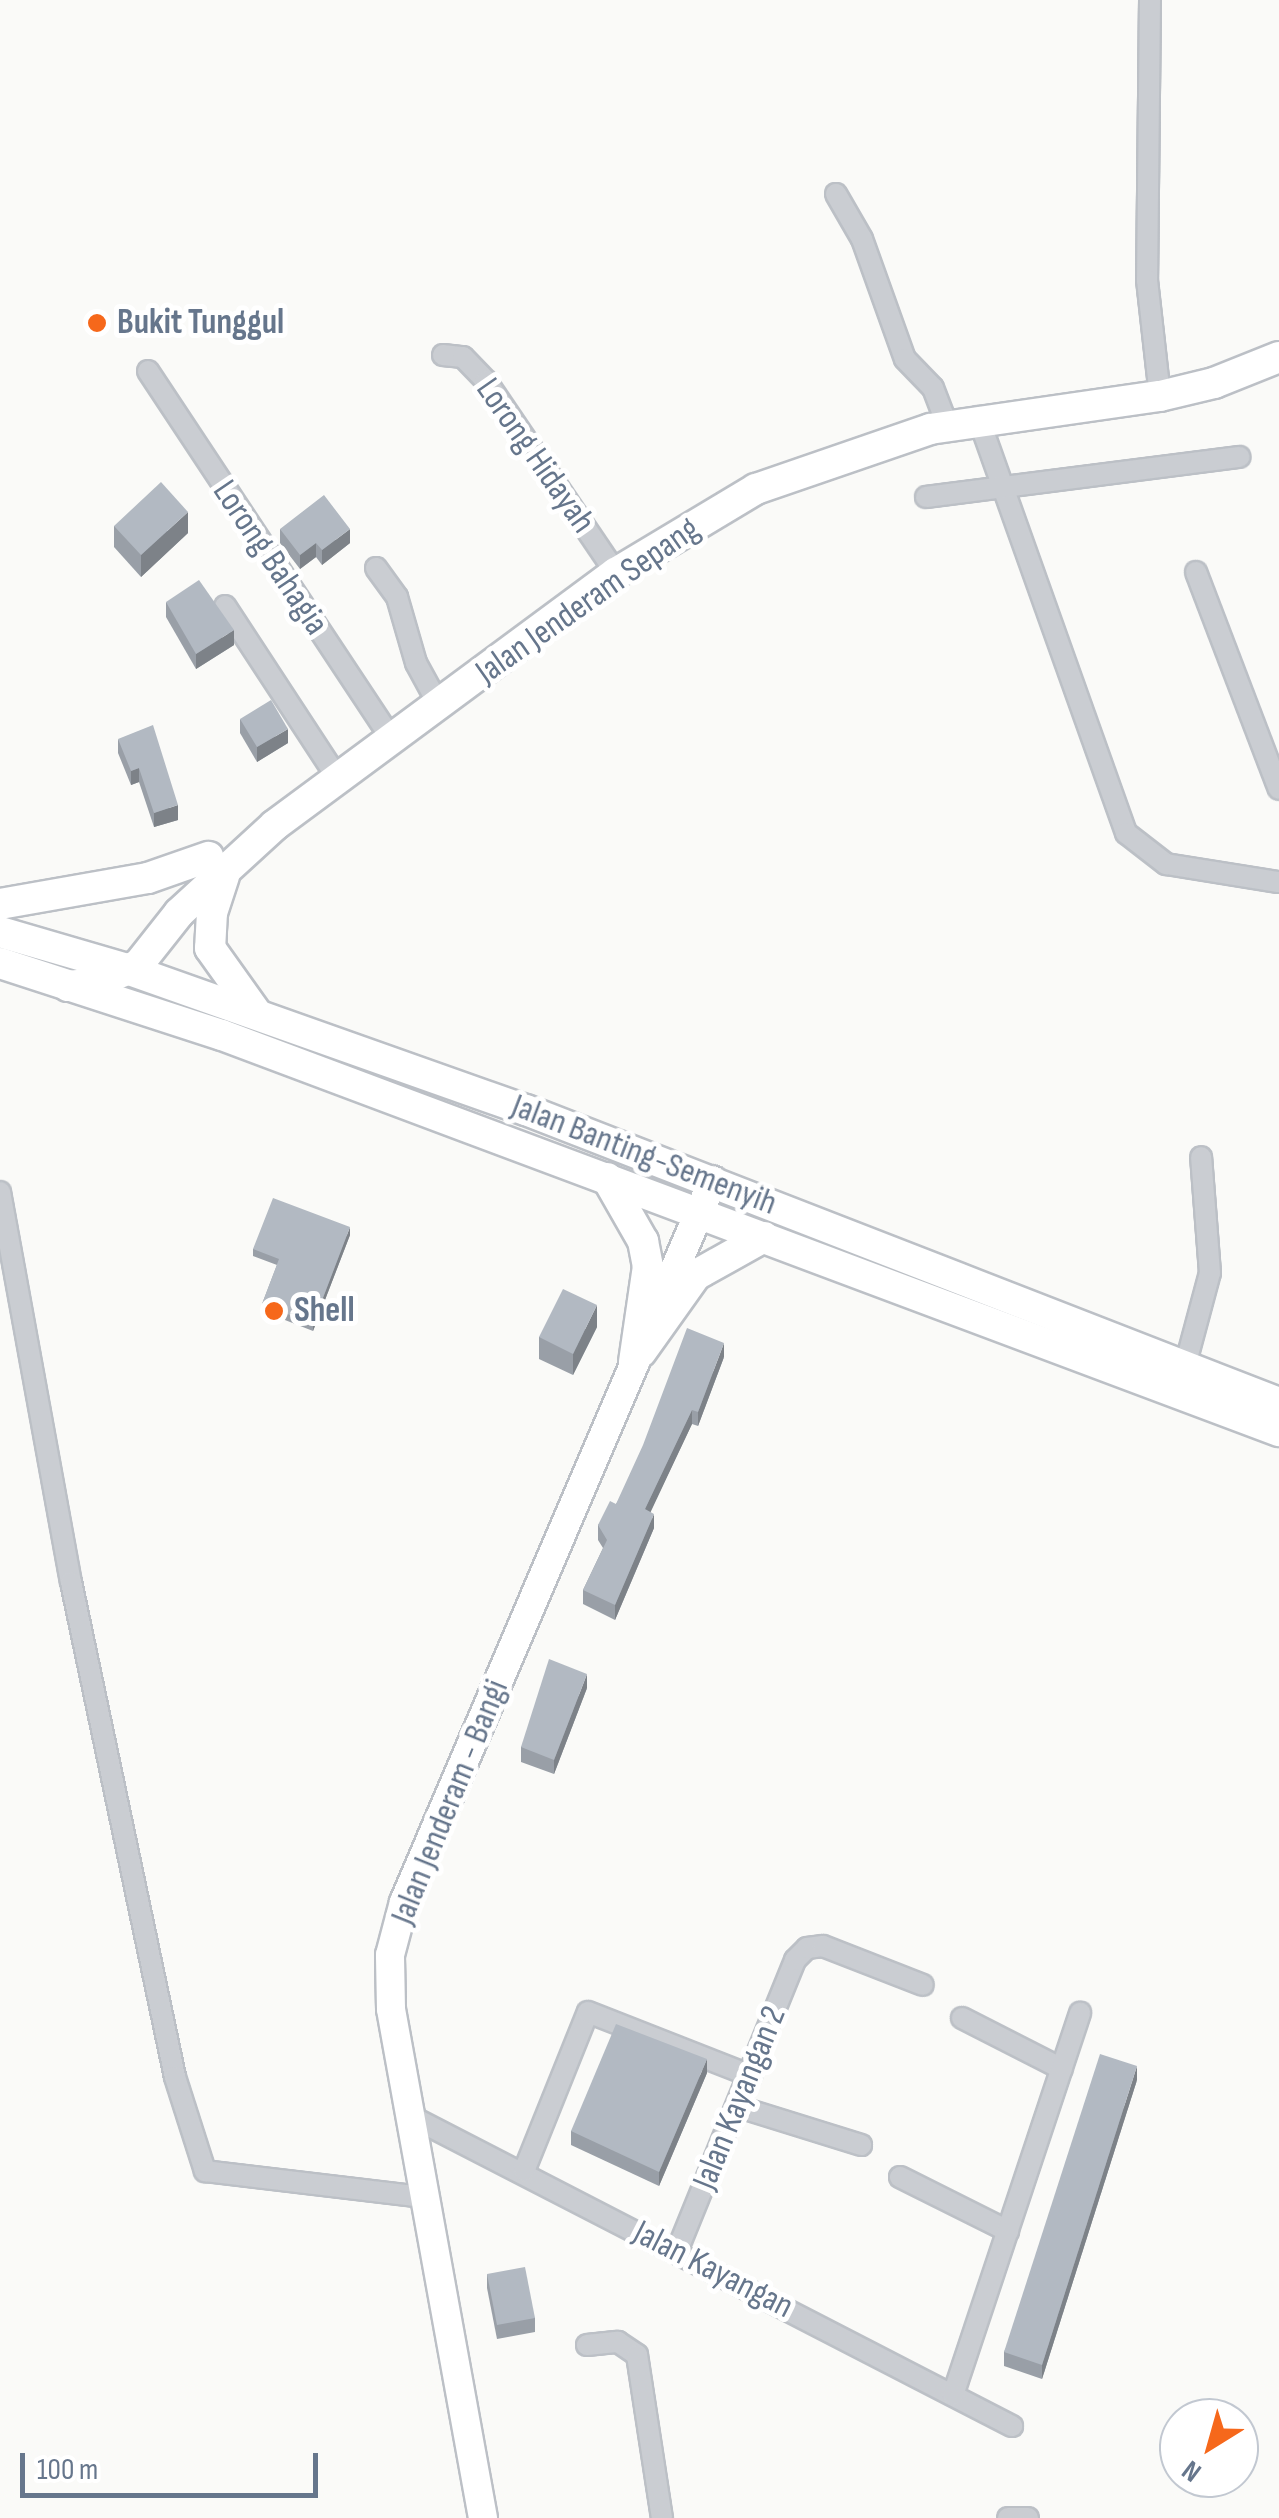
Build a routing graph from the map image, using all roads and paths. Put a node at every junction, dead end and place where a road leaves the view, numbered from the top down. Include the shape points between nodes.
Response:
1 (1150, 0) edge
2 (836, 194) dead end
3 (444, 356) dead end
4 (1279, 357) edge
5 (148, 372) dead end
6 (1160, 396) junction
7 (978, 418) junction
8 (947, 425) junction
9 (1240, 457) dead end
10 (1003, 488) junction
11 (926, 497) dead end
12 (376, 568) dead end
13 (616, 572) junction
14 (1196, 572) dead end
15 (225, 606) dead end
16 (440, 707) junction
17 (394, 742) junction
18 (338, 779) junction
19 (1279, 789) edge
20 (217, 863) junction
21 (1279, 882) edge
22 (0, 904) edge
23 (0, 932) edge
24 (0, 963) edge
25 (127, 969) junction
26 (68, 986) junction
27 (257, 1014) junction
28 (206, 1029) junction
29 (1200, 1158) dead end
30 (607, 1178) junction
31 (713, 1180) junction
32 (0, 1192) edge
33 (699, 1212) junction
34 (764, 1236) junction
35 (634, 1362) junction
36 (1185, 1366) junction
37 (1279, 1403) edge
38 (1279, 1432) edge
39 (923, 1985) dead end
40 (1080, 2013) dead end
41 (962, 2018) dead end
42 (1062, 2069) junction
43 (750, 2076) junction
44 (739, 2107) junction
45 (412, 2117) junction
46 (861, 2146) dead end
47 (524, 2172) junction
48 (900, 2177) dead end
49 (424, 2197) junction
50 (1008, 2231) junction
51 (677, 2252) junction
52 (587, 2345) dead end
53 (954, 2395) junction
54 (1012, 2426) dead end
55 (483, 2518) edge
56 (662, 2518) edge
57 (1008, 2518) edge
58 (1028, 2518) edge

1 - 6 street via 1147,280
2 - 8 street via 862,239 905,359 933,388
3 - 13 street, Lorong Hidayah via 463,358 486,381
4 - 6 main road, Jalan Jenderam Sepang via 1214,384
5 - 17 street, Lorong Bahagia
6 - 7 main road, Jalan Jenderam Sepang
7 - 8 main road, Jalan Jenderam Sepang
7 - 10 street
8 - 13 main road, Jalan Jenderam Sepang via 756,489
9 - 10 street
10 - 11 street
10 - 21 street via 1126,833 1166,864
12 - 16 street via 396,597 416,663
13 - 16 main road, Jalan Jenderam Sepang
14 - 19 street
15 - 18 street
16 - 17 main road, Jalan Jenderam Sepang
17 - 18 main road, Jalan Jenderam Sepang
18 - 20 main road, Jalan Jenderam Sepang
20 - 22 main road
20 - 25 main road, Jalan Jenderam Sepang
20 - 27 main road via 210,948
23 - 25 main road, Jalan Banting-Semenyih
24 - 26 main road, Jalan Banting-Semenyih
25 - 26 main road
25 - 27 main road, Jalan Banting-Semenyih
25 - 28 main road via 144,996
26 - 28 main road, Jalan Banting-Semenyih
27 - 31 main road, Jalan Banting-Semenyih
28 - 30 main road, Jalan Banting-Semenyih
29 - 36 street via 1210,1273
30 - 33 main road, Jalan Banting-Semenyih
30 - 35 main road via 643,1241 648,1266
31 - 33 main road, Jalan Jenderam - Bangi
31 - 36 main road, Jalan Banting-Semenyih
32 - 49 street via 175,2077 205,2170
33 - 34 main road, Jalan Banting-Semenyih
33 - 35 main road, Jalan Jenderam - Bangi
34 - 35 main road via 696,1274
34 - 38 main road, Jalan Banting-Semenyih
35 - 45 main road, Jalan Jenderam - Bangi via 404,1902 390,1955 392,2009
36 - 37 main road, Jalan Banting-Semenyih
39 - 43 street, Jalan Kayangan 2 via 824,1946 807,1948 794,1960
40 - 42 street
41 - 42 street
42 - 50 street
43 - 44 street, Jalan Kayangan 2
43 - 47 street via 588,2012
44 - 46 street
44 - 51 street, Jalan Kayangan 2
45 - 47 street, Jalan Kayangan
45 - 49 main road, Jalan Jenderam - Bangi
47 - 51 street, Jalan Kayangan
48 - 50 street
49 - 55 main road, Jalan Jenderam - Bangi
50 - 53 street
51 - 53 street, Jalan Kayangan
52 - 56 street via 618,2342 637,2355
53 - 54 street, Jalan Kayangan
57 - 58 street

